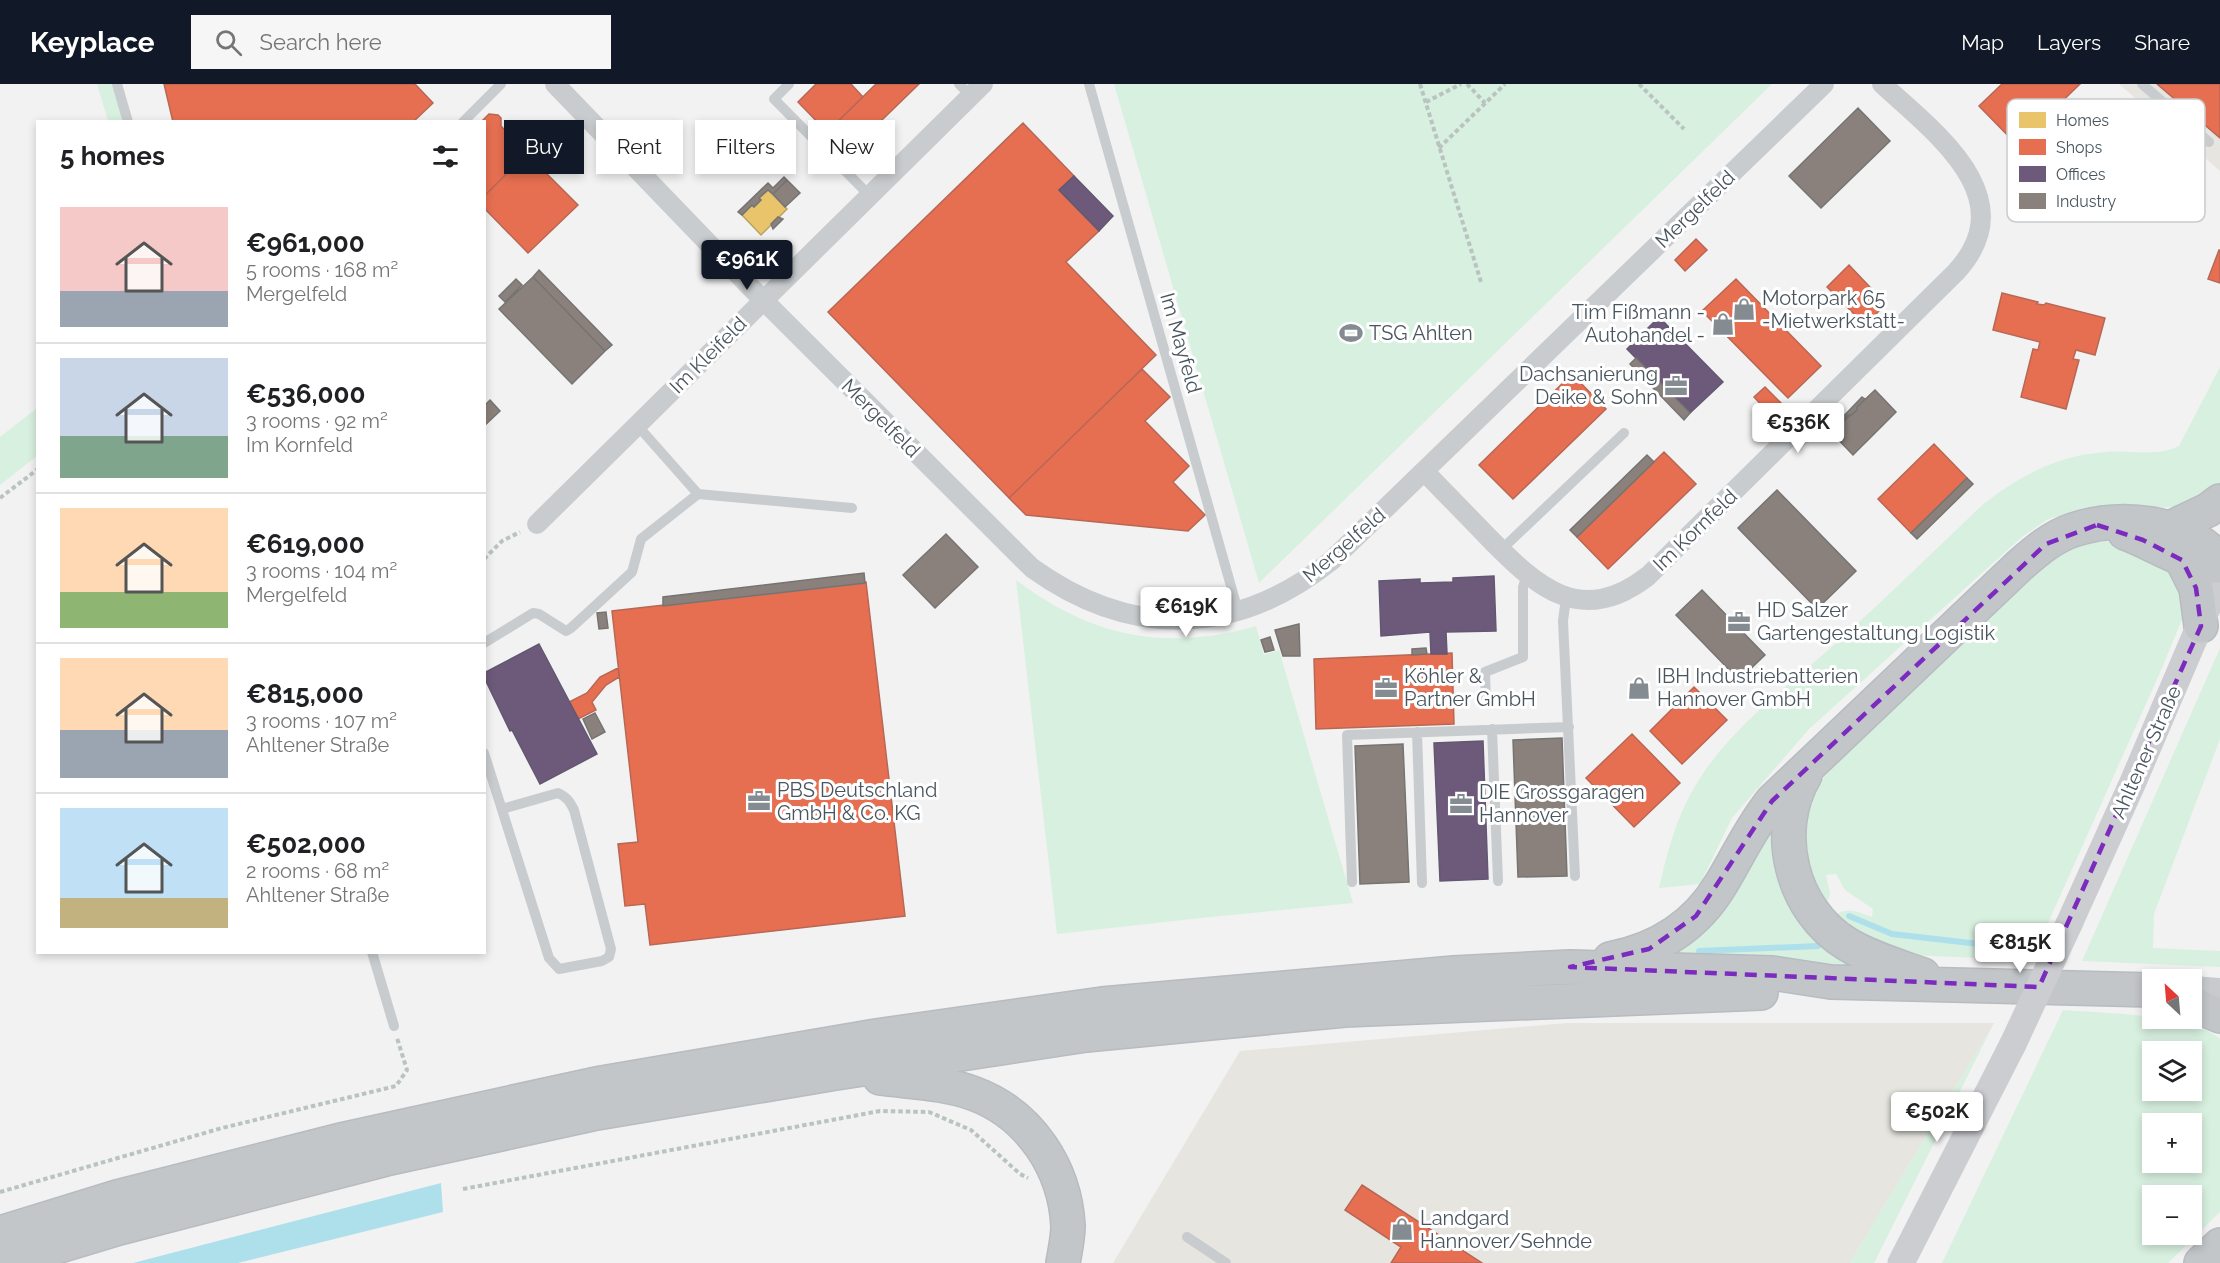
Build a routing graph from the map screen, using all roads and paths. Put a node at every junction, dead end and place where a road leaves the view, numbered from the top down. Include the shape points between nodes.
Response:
1 (117, 84) edge
2 (501, 84) edge
3 (555, 84) edge
4 (789, 84) edge
5 (1089, 84) edge
6 (1420, 84) edge
7 (1461, 84) edge
8 (1467, 84) edge
9 (1504, 84) edge
10 (1639, 84) edge
11 (1824, 84) edge
12 (1882, 84) edge
13 (2142, 84) edge
14 (971, 88) edge
15 (2159, 99) edge
16 (1426, 102) junction
17 (1485, 103) junction
18 (127, 120) edge
19 (465, 120) edge
20 (1684, 129) dead end
21 (2205, 139) edge
22 (2209, 142) dead end
23 (1439, 148) junction
24 (870, 196) junction
25 (1480, 282) dead end
26 (763, 300) junction
27 (637, 425) junction
28 (1624, 433) dead end
29 (36, 471) edge
30 (1424, 471) junction
31 (698, 494) junction
32 (0, 498) edge
33 (2220, 501) edge
34 (852, 508) dead end
35 (537, 524) joint
36 (2097, 525) junction
37 (2170, 528) junction
38 (1501, 550) junction
39 (486, 557) edge
40 (2182, 560) junction
41 (2220, 560) edge
42 (2220, 566) edge
43 (1527, 574) junction
44 (2220, 578) edge
45 (1566, 598) junction
46 (1238, 611) junction
47 (2201, 626) junction
48 (486, 643) edge
49 (1486, 703) dead end
50 (1569, 726) junction
51 (1492, 729) junction
52 (1417, 732) junction
53 (486, 759) edge
54 (1811, 765) junction
55 (502, 809) junction
56 (1575, 876) dead end
57 (1498, 881) dead end
58 (1352, 882) dead end
59 (1422, 883) dead end
60 (373, 954) edge
61 (1570, 967) junction
62 (1831, 982) junction
63 (1948, 984) junction
64 (2142, 990) edge
65 (2202, 993) edge
66 (2220, 994) edge
67 (2202, 1008) edge
68 (2220, 1016) edge
69 (394, 1026) joint
70 (836, 1073) junction
71 (463, 1189) dead end
72 (0, 1192) edge
73 (1064, 1196) junction
74 (0, 1233) edge
75 (1187, 1237) dead end
76 (2220, 1245) edge
77 (3, 1263) edge
78 (1064, 1263) edge
79 (1226, 1263) edge
80 (1900, 1263) edge
81 (2201, 1263) edge

1 - 18 lane
2 - 19 lane
3 - 26 street, Mergelfeld
4 - 24 lane via 774,99
5 - 46 lane, Im Mayfeld
6 - 16 path
7 - 16 path
8 - 17 path
9 - 17 path
10 - 20 path
11 - 30 street, Mergelfeld
12 - 45 street, Im Kornfeld via 1954,152 1971,179 1981,220 1966,261 1647,576 1610,598
13 - 15 lane
14 - 24 street, Im Kleifeld
16 - 23 path
17 - 23 path
21 - 22 lane
23 - 25 path
24 - 26 street, Im Kleifeld
26 - 27 street, Im Kleifeld
26 - 46 street, Mergelfeld via 1013,550 1053,583 1100,606 1152,618 1198,618
27 - 31 lane
27 - 35 street, Im Kleifeld
28 - 38 lane
29 - 32 path
30 - 38 street, Im Kornfeld
30 - 46 street, Mergelfeld via 1310,577 1280,595
31 - 34 lane
31 - 48 lane via 641,539 632,572 571,628 566,630 533,613
33 - 37 highway
35 - 39 path via 502,541
36 - 37 highway via 2122,521
36 - 40 highway via 2143,540
36 - 54 highway via 2072,530 2046,544 2019,566
37 - 41 highway via 2205,545
38 - 43 street, Im Kornfeld
40 - 42 highway
40 - 47 highway via 2196,588
43 - 45 street, Im Kornfeld via 1539,585
43 - 49 lane via 1523,587 1524,657 1485,672
44 - 47 main road, Ahltener Straße
45 - 50 lane via 1563,621
47 - 80 main road, Ahltener Straße, bridge via 2013,1044
50 - 51 lane
50 - 56 lane
51 - 52 lane
51 - 57 lane
52 - 58 lane via 1347,735
52 - 59 lane
53 - 55 lane
54 - 61 highway via 1763,812 1710,901 1681,929 1633,955
54 - 63 highway via 1795,797 1788,832 1791,867 1805,901 1816,917 1845,943
55 - 55 lane via 553,964 559,969 609,957 611,949 570,802 558,794
60 - 69 lane
61 - 62 highway via 1772,973
61 - 74 highway via 1454,973 1102,1004 864,1038 596,1084 345,1139 117,1197
62 - 63 highway
62 - 70 highway via 1769,992 1334,1011 1086,1035
63 - 64 highway
65 - 66 main road
67 - 68 highway
69 - 72 path via 406,1070 396,1086 222,1128
70 - 73 highway via 933,1084 975,1094 1004,1108 1030,1130 1052,1163
70 - 77 highway via 597,1113 386,1159 119,1228
71 - 73 path via 880,1111 929,1112 971,1130 1020,1174
73 - 78 highway via 1068,1228
75 - 79 lane
76 - 81 highway

